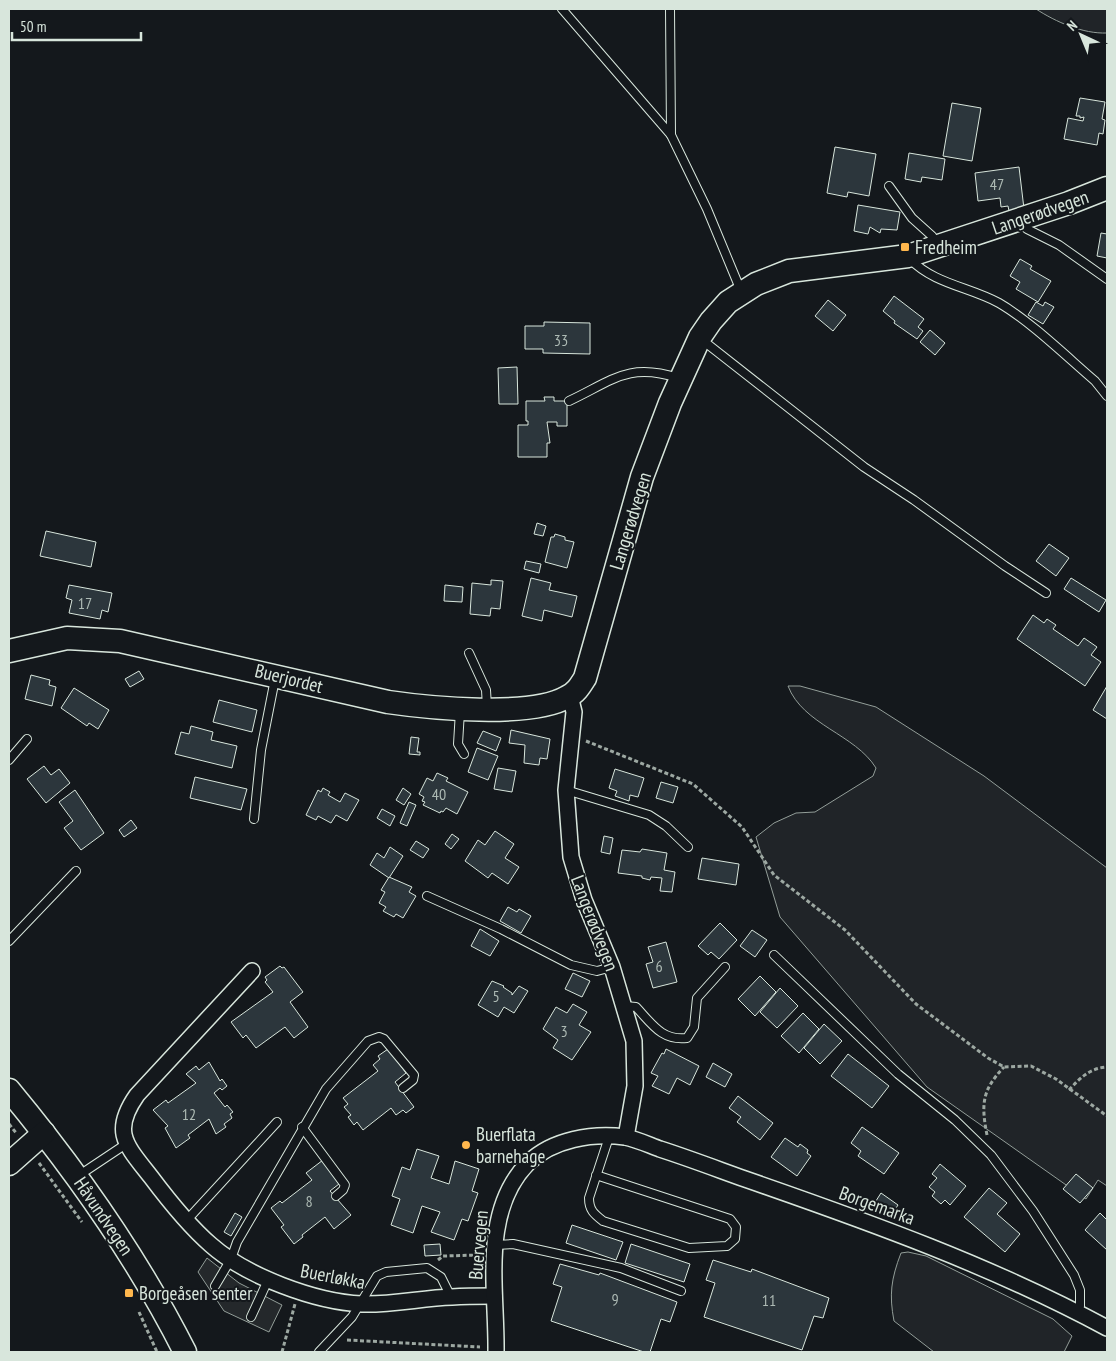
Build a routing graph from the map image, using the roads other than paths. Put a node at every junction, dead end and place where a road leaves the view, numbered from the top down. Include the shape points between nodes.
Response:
1 (562, 9) edge
2 (670, 9) edge
3 (670, 134) junction
4 (889, 186) dead end
5 (1107, 188) edge
6 (1017, 220) junction
7 (939, 247) junction
8 (908, 256) junction
9 (1107, 279) edge
10 (742, 292) junction
11 (700, 337) junction
12 (680, 378) junction
13 (1107, 396) edge
14 (569, 401) dead end
15 (1046, 593) dead end
16 (9, 651) edge
17 (469, 653) dead end
18 (276, 674) junction
19 (570, 696) junction
20 (461, 709) junction
21 (488, 709) junction
22 (27, 739) dead end
23 (464, 754) dead end
24 (9, 760) edge
25 (566, 790) junction
26 (254, 819) dead end
27 (688, 847) dead end
28 (76, 871) dead end
29 (428, 896) dead end
30 (9, 941) edge
31 (774, 955) dead end
32 (725, 967) dead end
33 (612, 968) junction
34 (252, 971) dead end
35 (625, 1006) junction
36 (403, 1088) dead end
37 (9, 1090) edge
38 (277, 1122) dead end
39 (302, 1127) junction
40 (44, 1133) junction
41 (609, 1137) junction
42 (626, 1137) junction
43 (126, 1144) junction
44 (9, 1164) edge
45 (596, 1175) junction
46 (78, 1176) junction
47 (336, 1196) dead end
48 (187, 1220) junction
49 (496, 1245) junction
50 (231, 1259) junction
51 (268, 1280) junction
52 (214, 1286) dead end
53 (681, 1291) dead end
54 (494, 1296) junction
55 (451, 1297) junction
56 (360, 1304) junction
57 (1078, 1312) junction
58 (251, 1317) dead end
59 (1107, 1328) edge
60 (496, 1350) edge
61 (185, 1352) edge
62 (319, 1352) edge

1 - 3 lane
2 - 3 lane
3 - 10 lane via 707,209
4 - 7 lane
5 - 6 main road, Langerødvegen
6 - 7 main road, Langerødvegen
6 - 9 lane
7 - 8 main road, Langerødvegen
8 - 10 main road, Langerødvegen via 789,271
8 - 13 lane via 928,274 1001,304 1095,381
10 - 11 main road, Langerødvegen via 720,310
11 - 12 main road, Langerødvegen
11 - 15 lane via 864,467
12 - 14 lane via 650,370 626,374
12 - 19 main road, Langerødvegen via 642,477 585,678
16 - 18 main road, Buerjordet via 67,638 120,641
17 - 21 lane via 486,690
18 - 20 main road, Buerjordet via 388,702
18 - 26 lane via 261,750
19 - 21 main road, Buerjordet via 534,707
19 - 25 street, Langerødvegen via 574,712
20 - 21 main road, Buerjordet
20 - 23 lane via 458,744
22 - 24 lane
25 - 27 lane via 649,815
25 - 33 street, Langerødvegen via 571,857 584,900
28 - 30 lane
29 - 33 lane via 571,965 596,971
31 - 57 lane via 898,1074 955,1120 991,1155 1033,1211 1074,1275 1080,1290
32 - 35 lane via 697,998 694,1027 687,1038 664,1036 636,1007
33 - 35 street, Langerødvegen
34 - 43 street via 137,1094 123,1121
35 - 42 street, Langerødvegen via 634,1041 635,1086
36 - 39 lane via 414,1075 387,1041 375,1038 368,1041 337,1074
37 - 40 main road, Håvundvegen
38 - 48 lane
39 - 47 lane via 345,1185
39 - 50 lane via 237,1242
40 - 44 main road
40 - 46 main road, Håvundvegen
41 - 42 street, Buervegen
41 - 45 lane
41 - 49 street, Buervegen via 572,1140 543,1152 530,1162 502,1203
42 - 57 street, Borgemarka via 928,1245 1020,1283
43 - 46 lane
43 - 48 street, Buerløkka
45 - 45 lane via 589,1206 603,1221 689,1248 727,1246 736,1239 736,1226 730,1219
46 - 61 main road, Håvundvegen via 121,1239
48 - 50 street, Buerløkka via 211,1245
49 - 53 lane via 513,1244 620,1268
49 - 54 street, Buervegen
50 - 51 street, Buerløkka
50 - 52 lane
51 - 56 street, Buerløkka via 298,1292
51 - 58 lane
54 - 55 street, Buerløkka
54 - 60 street, Buervegen
55 - 56 street, Buerløkka
55 - 56 lane via 441,1278 427,1268 386,1272 377,1276
56 - 62 lane
57 - 59 street, Borgemarka

